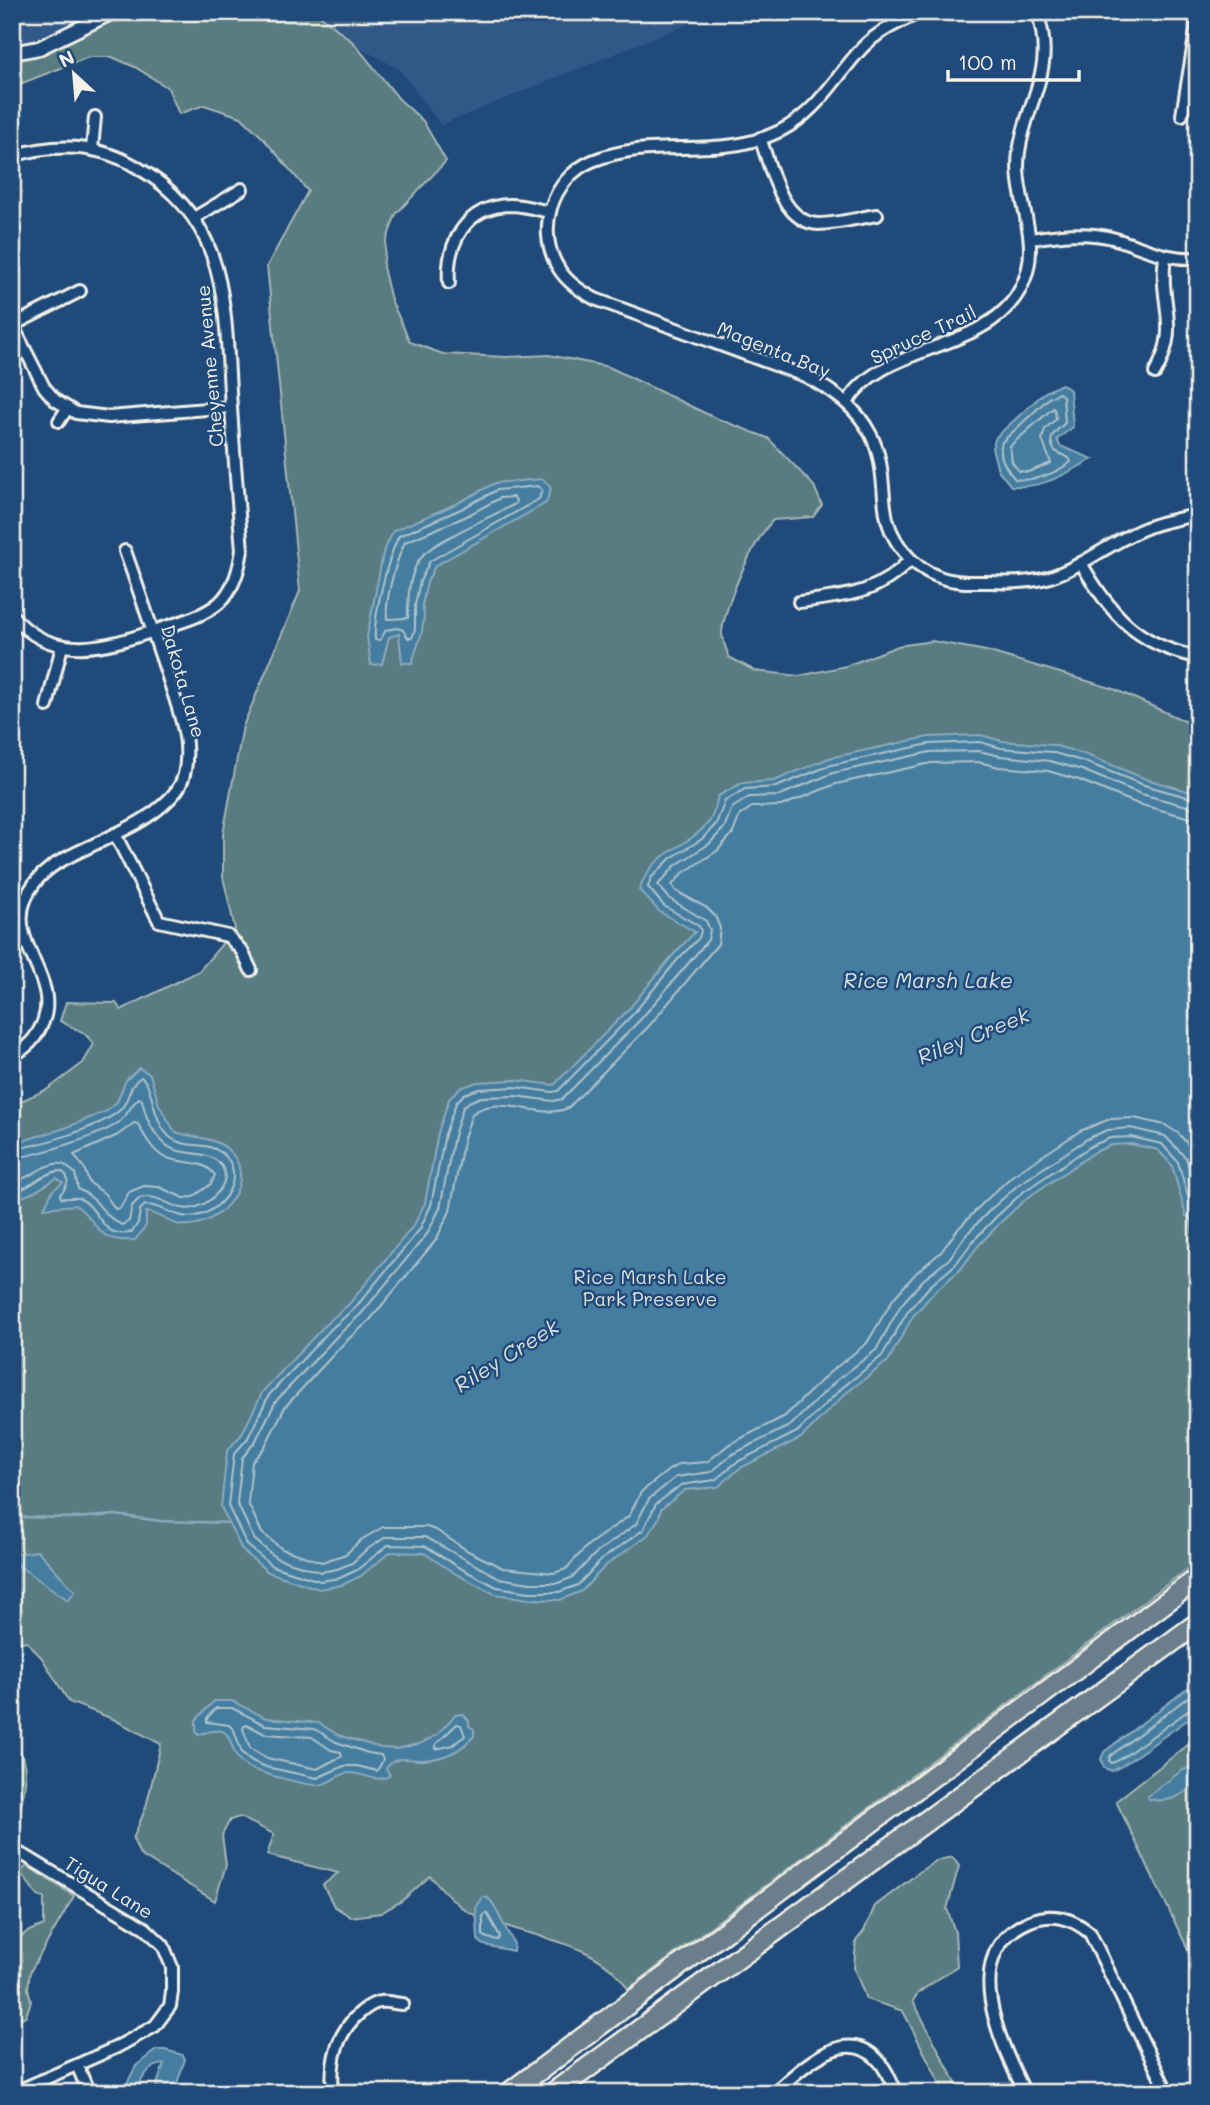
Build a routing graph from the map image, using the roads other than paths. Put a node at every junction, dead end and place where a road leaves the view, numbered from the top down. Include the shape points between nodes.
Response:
1 (113, 12) edge
2 (921, 12) edge
3 (1037, 12) edge
4 (1198, 19) edge
5 (12, 53) edge
6 (1182, 115) dead end
7 (95, 117) dead end
8 (761, 138) junction
9 (92, 149) junction
10 (12, 156) edge
11 (242, 189) dead end
12 (549, 212) junction
13 (877, 215) dead end
14 (194, 218) junction
15 (1030, 239) junction
16 (1165, 256) junction
17 (1198, 258) edge
18 (449, 283) dead end
19 (80, 291) dead end
20 (13, 324) edge
21 (1155, 373) dead end
22 (847, 403) junction
23 (231, 407) junction
24 (67, 409) junction
25 (60, 421) dead end
26 (1198, 514) edge
27 (125, 551) dead end
28 (910, 559) junction
29 (1082, 563) junction
30 (799, 601) dead end
31 (12, 615) edge
32 (153, 631) junction
33 (62, 646) junction
34 (1198, 657) edge
35 (47, 706) dead end
36 (115, 834) junction
37 (251, 970) dead end
38 (12, 1056) edge
39 (1198, 1578) edge
40 (1198, 1623) edge
41 (12, 1850) edge
42 (403, 2004) dead end
43 (77, 2065) junction
44 (13, 2093) edge
45 (89, 2093) edge
46 (332, 2093) edge
47 (509, 2093) edge
48 (553, 2093) edge
49 (772, 2093) edge
50 (896, 2093) edge
51 (1025, 2093) edge
52 (1168, 2093) edge

1 - 5 street via 39,48
2 - 8 street via 863,47 802,117
3 - 15 street, Spruce Trail via 1045,57 1018,161 1020,198
4 - 6 street
7 - 9 street
8 - 12 street, Magenta Bay via 734,146 615,153 576,171
8 - 13 street via 784,200 795,216 818,223
9 - 10 street, Cheyenne Avenue via 58,146
9 - 14 street, Cheyenne Avenue via 119,157 156,178
11 - 14 street
12 - 18 street via 497,206 469,221 452,247
12 - 22 street, Magenta Bay via 552,257 582,292 805,376
14 - 23 street, Cheyenne Avenue via 218,268
15 - 16 street via 1092,234
15 - 22 street, Spruce Trail via 1023,283 1003,310 976,330 886,368 853,392
16 - 17 street
16 - 21 street via 1162,279 1170,333
19 - 20 street
20 - 24 street via 44,387
22 - 28 street, Magenta Bay via 871,434 883,472 887,519
23 - 24 street via 109,417
23 - 32 street, Cheyenne Avenue via 242,550 239,568 220,602 202,615
24 - 25 street
26 - 29 street, Magenta Bay via 1147,527
27 - 32 street, Dakota Lane
28 - 29 street, Magenta Bay via 953,582 1029,581
28 - 30 street via 891,578 863,592
29 - 34 street via 1108,607 1122,621 1156,645
31 - 33 street via 39,638
32 - 33 street, Cheyenne Avenue via 95,648
32 - 36 street, Dakota Lane via 180,718 186,767 178,789 158,810
33 - 35 street
36 - 37 street via 159,922 228,936
36 - 38 street, Dakota Lane via 51,864 25,898 22,927 48,1003 38,1034 28,1048
39 - 47 highway
40 - 48 highway
41 - 43 street, Tigua Lane via 145,1928 163,1945 172,1967 173,1992 168,2009 155,2026
42 - 46 street via 380,2002 354,2018 333,2058
43 - 44 street
43 - 45 street
49 - 50 street via 822,2054 849,2047 875,2056
51 - 52 street via 995,2021 990,1973 998,1950 1013,1931 1033,1920 1058,1917 1090,1933

